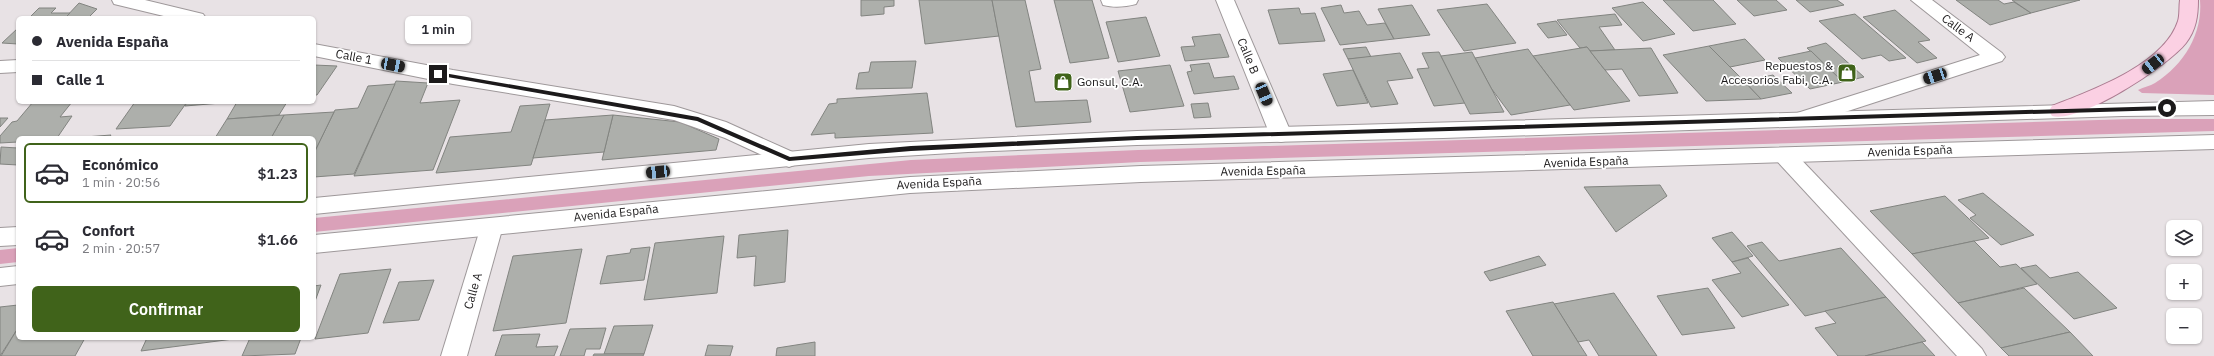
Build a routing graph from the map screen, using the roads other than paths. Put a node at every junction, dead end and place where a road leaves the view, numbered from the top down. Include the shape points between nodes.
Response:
1 (121, 0) edge
2 (1129, 0) edge
3 (1225, 0) edge
4 (1920, 0) edge
5 (2189, 0) edge
6 (1110, 1) edge
7 (188, 16) edge
8 (316, 50) edge
9 (16, 66) edge
10 (0, 67) edge
11 (2214, 108) edge
12 (2059, 111) junction
13 (1801, 119) junction
14 (1281, 135) junction
15 (2214, 142) edge
16 (1784, 155) junction
17 (789, 159) junction
18 (316, 206) edge
19 (492, 226) junction
20 (16, 236) edge
21 (0, 237) edge
22 (316, 244) edge
23 (16, 275) edge
24 (0, 276) edge
25 (454, 356) edge
26 (1973, 356) edge

1 - 7 main road
2 - 6 main road
3 - 14 main road, Calle B
4 - 13 main road, Calle A via 1995,56
5 - 12 main road via 2187,22 2170,50 2144,70 2104,93
8 - 17 main road, Calle 1 via 453,77 674,113 698,119
9 - 10 main road
11 - 12 main road
12 - 13 main road
13 - 14 main road
14 - 17 main road via 968,145
15 - 16 main road, Avenida España
16 - 19 main road, Avenida España via 1141,174 924,184
16 - 26 main road
17 - 18 main road
19 - 22 main road, Avenida España
19 - 25 main road, Calle A
20 - 21 main road
23 - 24 main road

